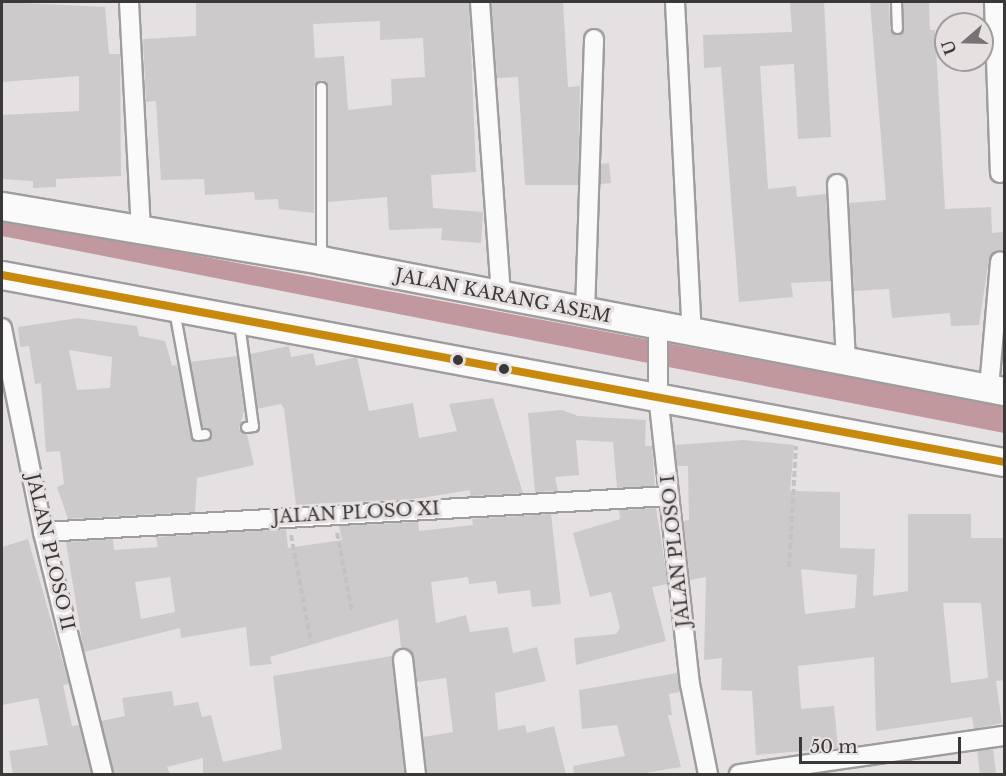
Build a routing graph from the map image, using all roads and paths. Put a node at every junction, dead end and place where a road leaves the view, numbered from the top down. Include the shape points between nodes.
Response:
1 (129, 2) edge
2 (480, 2) edge
3 (675, 2) edge
4 (896, 2) edge
5 (994, 2) edge
6 (897, 28) dead end
7 (594, 39) dead end
8 (321, 87) dead end
9 (1000, 173) dead end
10 (837, 184) dead end
11 (2, 206) edge
12 (141, 229) junction
13 (321, 260) junction
14 (1000, 261) dead end
15 (2, 275) edge
16 (501, 296) junction
17 (173, 306) junction
18 (585, 312) junction
19 (238, 318) junction
20 (2, 328) edge
21 (658, 330) junction
22 (692, 333) junction
23 (846, 360) junction
24 (997, 389) edge
25 (658, 390) junction
26 (246, 427) dead end
27 (205, 434) dead end
28 (796, 440) dead end
29 (1005, 462) edge
30 (669, 496) junction
31 (334, 514) junction
32 (288, 517) junction
33 (44, 532) junction
34 (789, 567) dead end
35 (352, 612) dead end
36 (311, 642) dead end
37 (403, 659) dead end
38 (1005, 736) edge
39 (103, 774) edge
40 (416, 774) edge
41 (708, 774) edge
42 (739, 774) edge

1 - 12 street
2 - 16 street
3 - 22 street
4 - 6 lane
5 - 9 street
7 - 18 street
8 - 13 lane
10 - 23 street
11 - 12 main road, JALAN KARANG ASEM
12 - 13 main road, JALAN KARANG ASEM
13 - 16 main road, JALAN KARANG ASEM
14 - 24 street
15 - 17 main road
16 - 18 main road, JALAN KARANG ASEM
17 - 19 main road
17 - 27 lane via 197,435
18 - 21 main road, JALAN KARANG ASEM
19 - 25 main road
19 - 26 lane via 253,426
20 - 33 street, JALAN PLOSO II
21 - 22 main road, JALAN KARANG ASEM
21 - 25 street, JALAN PLOSO I
22 - 23 main road, JALAN KARANG ASEM
23 - 24 main road, JALAN KARANG ASEM
25 - 29 main road
25 - 30 street, JALAN PLOSO I
28 - 34 path
30 - 31 street, JALAN PLOSO XI
30 - 41 street, JALAN PLOSO I via 690,684
31 - 32 street, JALAN PLOSO XI
31 - 35 path
32 - 33 street, JALAN PLOSO XI
32 - 36 path
33 - 39 street, JALAN PLOSO II
37 - 40 street
38 - 42 street

